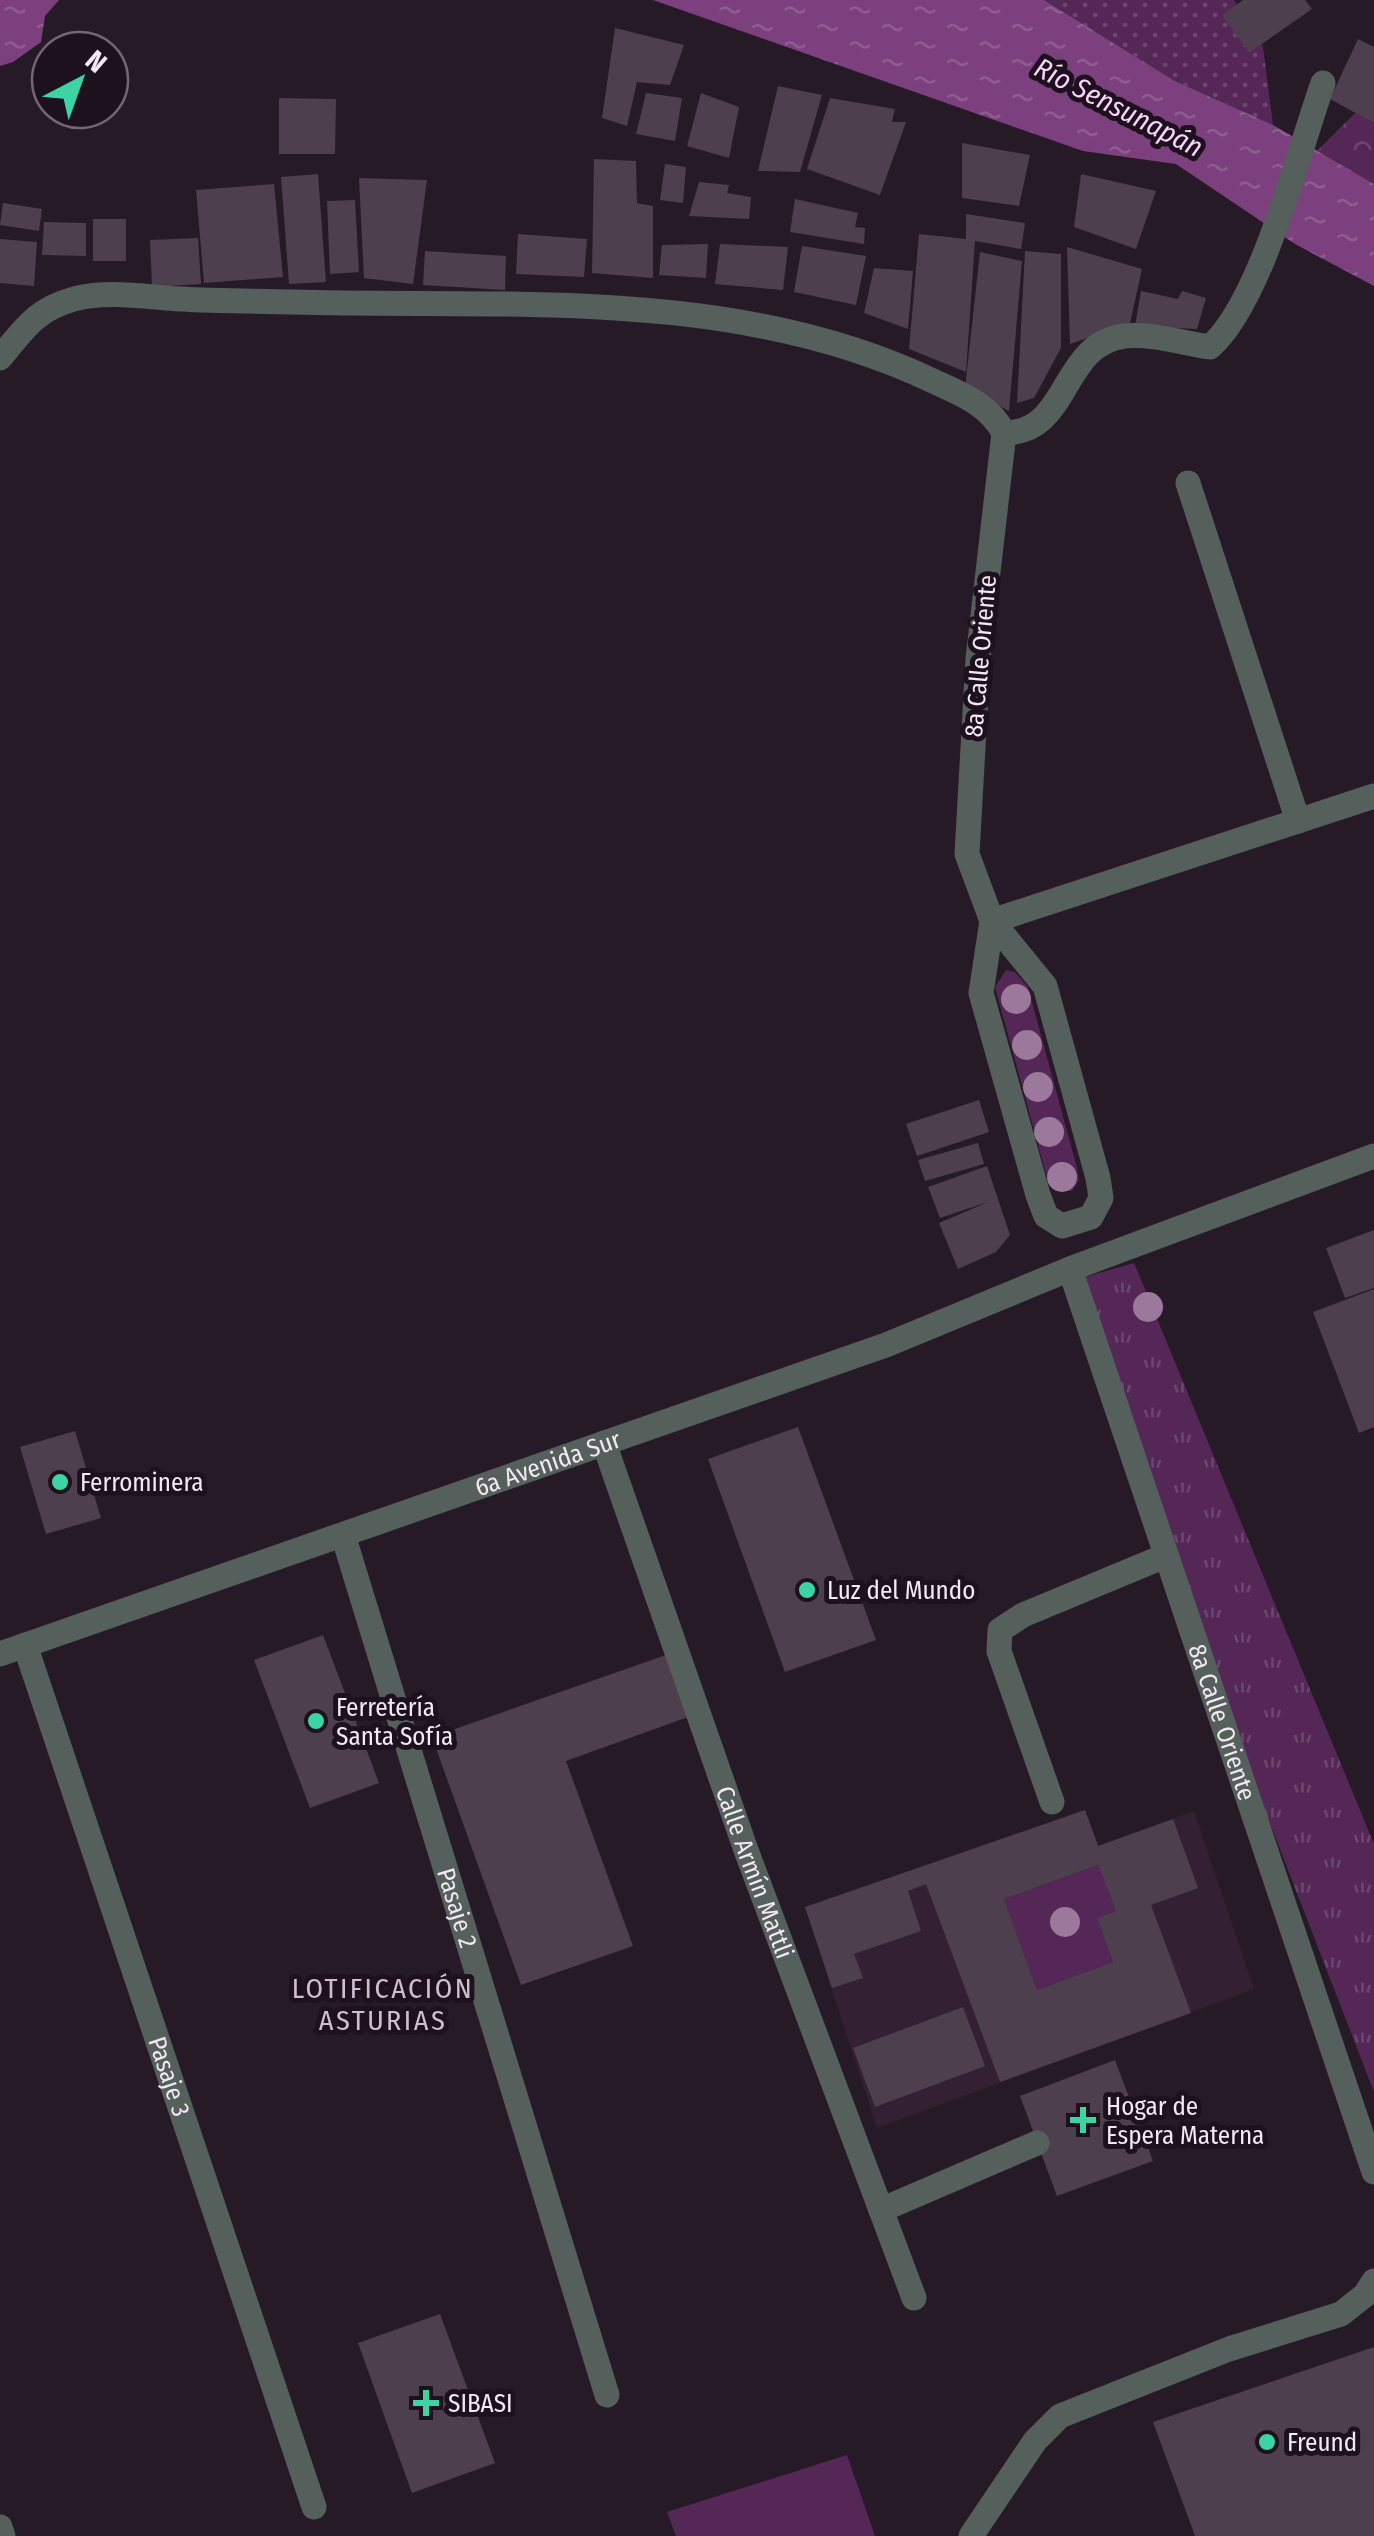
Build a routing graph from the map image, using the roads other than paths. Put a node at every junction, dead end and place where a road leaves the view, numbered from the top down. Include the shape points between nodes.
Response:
1 (1323, 83) dead end
2 (0, 358) edge
3 (1004, 433) junction
4 (1188, 483) dead end
5 (1374, 796) edge
6 (1298, 821) junction
7 (992, 921) junction
8 (1374, 1156) edge
9 (1076, 1225) junction
10 (1080, 1266) junction
11 (604, 1443) junction
12 (343, 1535) junction
13 (1165, 1556) junction
14 (12, 1649) edge
15 (1052, 1802) dead end
16 (1037, 2143) dead end
17 (1374, 2172) edge
18 (881, 2210) junction
19 (1374, 2281) edge
20 (914, 2298) dead end
21 (607, 2396) dead end
22 (314, 2507) dead end
23 (0, 2526) edge
24 (3, 2536) edge
25 (971, 2536) edge

1 - 3 street via 1234,322 1210,347 1125,336 1098,344 1044,420 1026,433
2 - 3 street via 14,334 44,312 95,294 578,305 691,314 838,344 974,400
3 - 7 street, 8a Calle Oriente via 978,658 967,854
4 - 6 street
5 - 6 street
6 - 7 street
7 - 9 street, 8a Calle Oriente via 981,994 1046,1216
7 - 9 street, 8a Calle Oriente via 1045,986 1101,1198
8 - 10 street, 6a Avenida Sur
9 - 10 street
10 - 11 street, 6a Avenida Sur via 886,1344
10 - 13 street, 8a Calle Oriente
11 - 12 street, 6a Avenida Sur
11 - 18 street, Calle Armín Mattli
12 - 14 street, 6a Avenida Sur
12 - 21 street, Pasaje 2
13 - 15 street via 1000,1630 999,1650
13 - 17 street, 8a Calle Oriente
14 - 22 street, Pasaje 3
16 - 18 street
18 - 20 street, Calle Armín Mattli
19 - 25 street via 1341,2314 1229,2349 1060,2416 1035,2441
23 - 24 street

